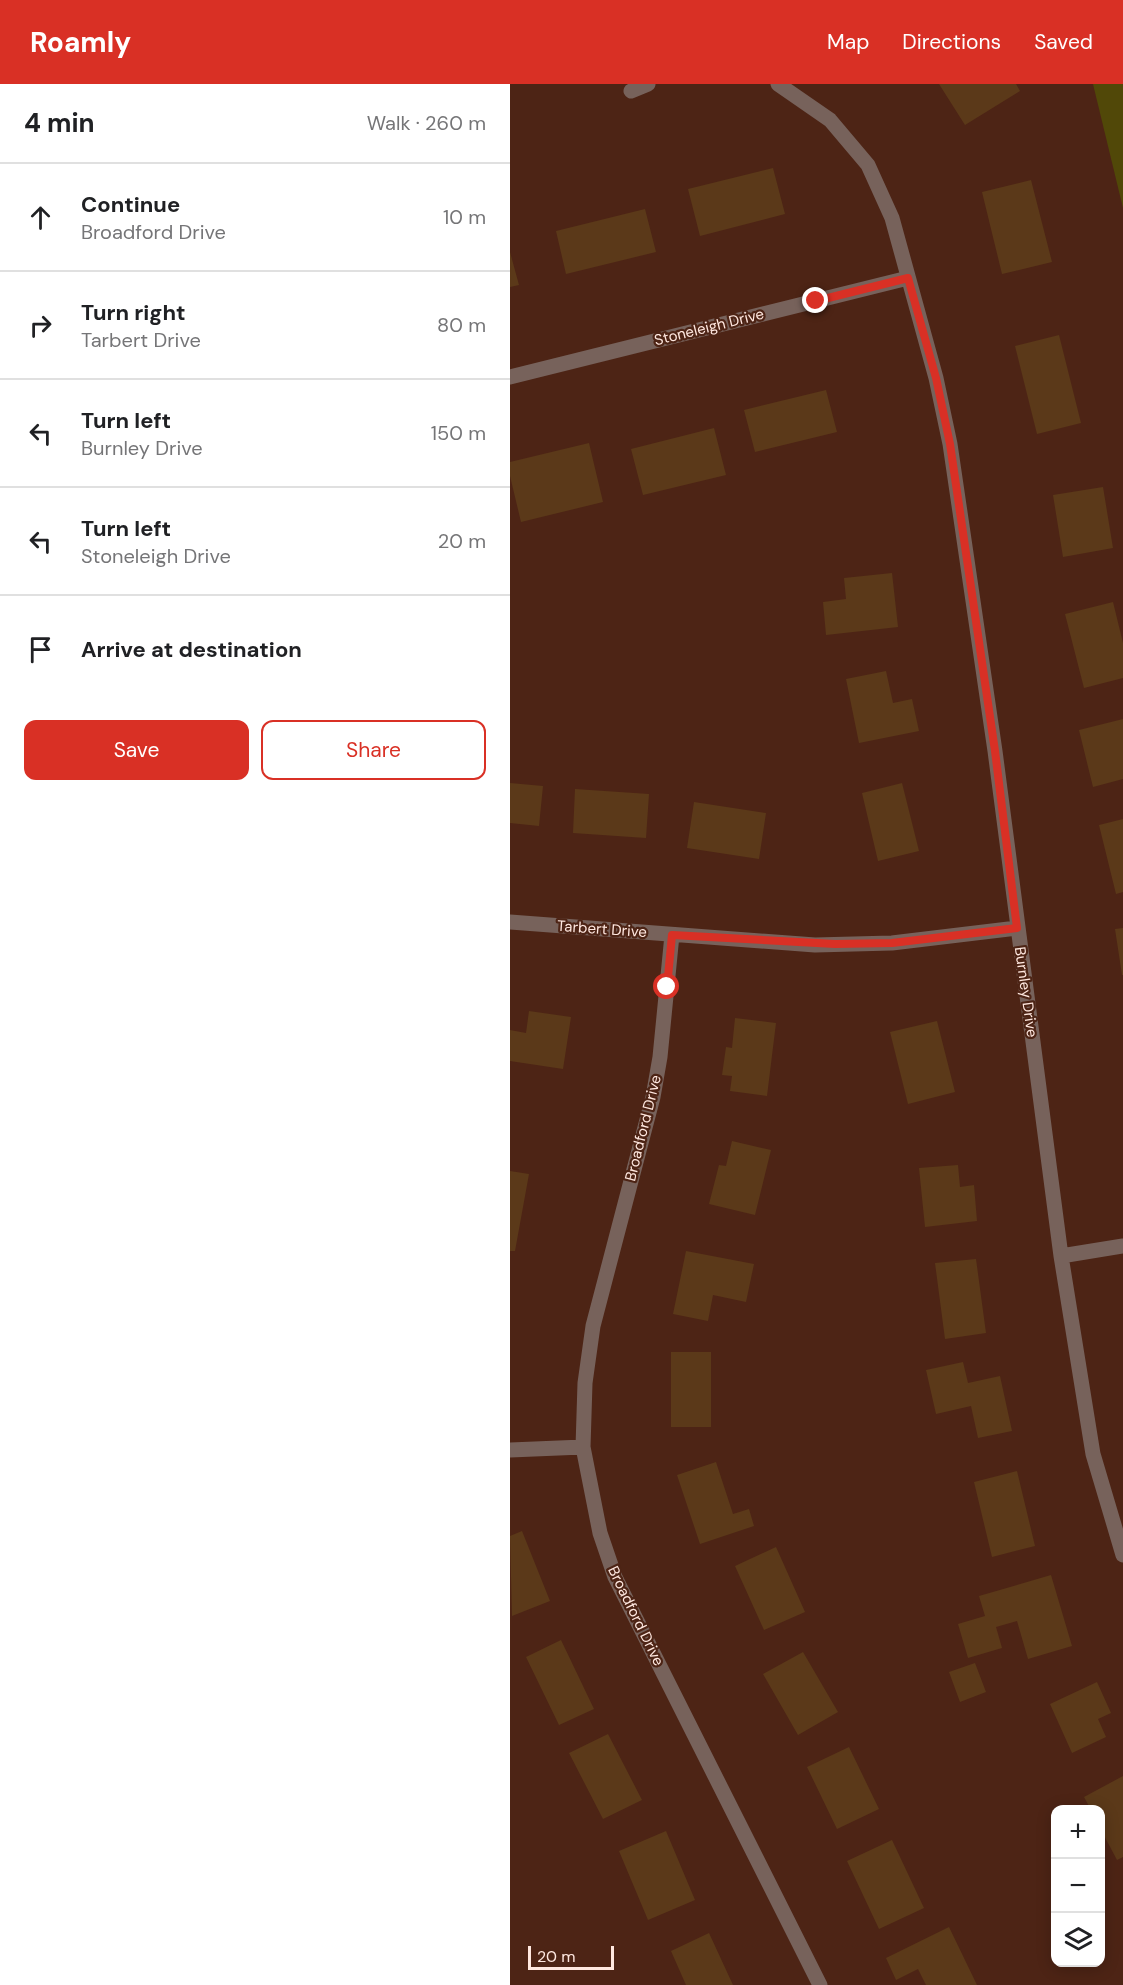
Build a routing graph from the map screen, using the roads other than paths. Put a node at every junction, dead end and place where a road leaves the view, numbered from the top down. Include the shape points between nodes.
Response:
1 (648, 84) edge
2 (778, 84) edge
3 (631, 91) dead end
4 (908, 278) junction
5 (510, 377) edge
6 (510, 922) edge
7 (1017, 928) junction
8 (672, 935) junction
9 (1123, 1246) edge
10 (1061, 1256) junction
11 (583, 1447) junction
12 (510, 1450) edge
13 (1123, 1555) edge
14 (820, 1985) edge

1 - 3 street
2 - 4 street, Burnley Drive via 830,120 868,165 891,218
4 - 5 street, Stoneleigh Drive
4 - 7 street, Burnley Drive via 950,444
6 - 8 street, Tarbert Drive
7 - 8 street, Tarbert Drive via 892,943 826,945
7 - 10 street, Burnley Drive
8 - 11 street, Broadford Drive via 653,1096 593,1326 585,1383
9 - 10 street
10 - 13 street, Burnley Drive via 1093,1454
11 - 12 street
11 - 14 street, Broadford Drive via 600,1533 615,1577

